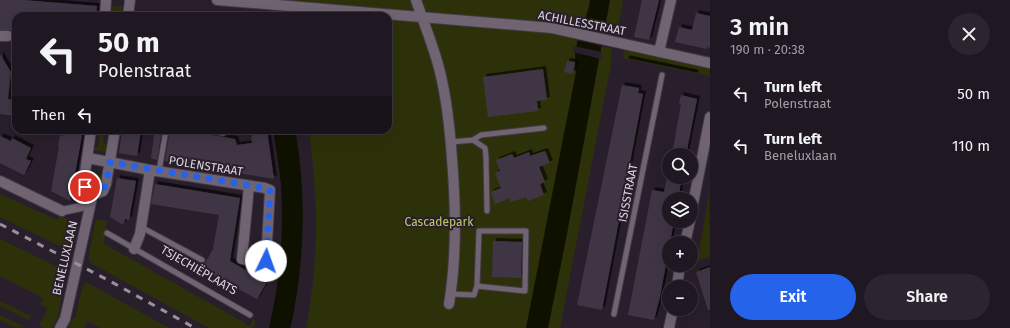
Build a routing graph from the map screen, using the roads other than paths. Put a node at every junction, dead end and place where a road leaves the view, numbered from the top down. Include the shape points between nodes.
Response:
1 (106, 0) edge
2 (130, 0) edge
3 (221, 0) edge
4 (416, 0) edge
5 (671, 0) edge
6 (105, 12) edge
7 (128, 12) edge
8 (363, 12) edge
9 (392, 14) edge
10 (422, 17) junction
11 (659, 52) junction
12 (710, 63) edge
13 (662, 75) dead end
14 (710, 117) edge
15 (544, 128) dead end
16 (91, 134) edge
17 (114, 134) edge
18 (165, 134) edge
19 (473, 140) junction
20 (708, 141) edge
21 (451, 142) junction
22 (88, 158) junction
23 (110, 162) junction
24 (155, 171) junction
25 (0, 181) edge
26 (249, 186) junction
27 (696, 192) edge
28 (92, 197) junction
29 (62, 211) joint
30 (487, 211) dead end
31 (141, 227) junction
32 (108, 233) dead end
33 (134, 249) junction
34 (202, 260) dead end
35 (477, 286) junction
36 (451, 294) junction
37 (449, 304) dead end
38 (614, 314) dead end
39 (250, 315) dead end
40 (672, 316) edge
41 (60, 328) edge
42 (669, 328) edge

1 - 6 street
2 - 7 street
3 - 8 street, ACHILLESSTRAAT
4 - 10 street
5 - 11 street
9 - 10 street, ACHILLESSTRAAT
10 - 11 street, ACHILLESSTRAAT via 552,28
10 - 21 street via 440,72
11 - 12 street, ACHILLESSTRAAT
13 - 38 lane, ISISSTRAAT
14 - 20 street
15 - 19 lane via 481,135
16 - 22 street
17 - 23 street
18 - 24 lane, POLENSTRAAT
19 - 21 lane
19 - 30 lane via 485,148
20 - 27 street
21 - 36 street via 455,225
22 - 23 street, POLENSTRAAT
22 - 28 street via 84,180 85,187
23 - 24 street, POLENSTRAAT
23 - 28 street via 103,191
24 - 26 street, POLENSTRAAT
24 - 31 street
25 - 29 street
26 - 26 street, POLENSTRAAT via 270,190 266,261 263,264 242,259
28 - 29 street via 81,207
28 - 41 street, BENELUXLAAN via 65,319
31 - 33 street
31 - 34 lane, TSJECHIËPLAATS
32 - 33 lane, TSJECHIËPLAATS
33 - 39 lane, TSJECHIËPLAATS
35 - 35 lane via 525,290 526,232 479,231
35 - 36 lane via 474,295
36 - 37 street
40 - 42 street

